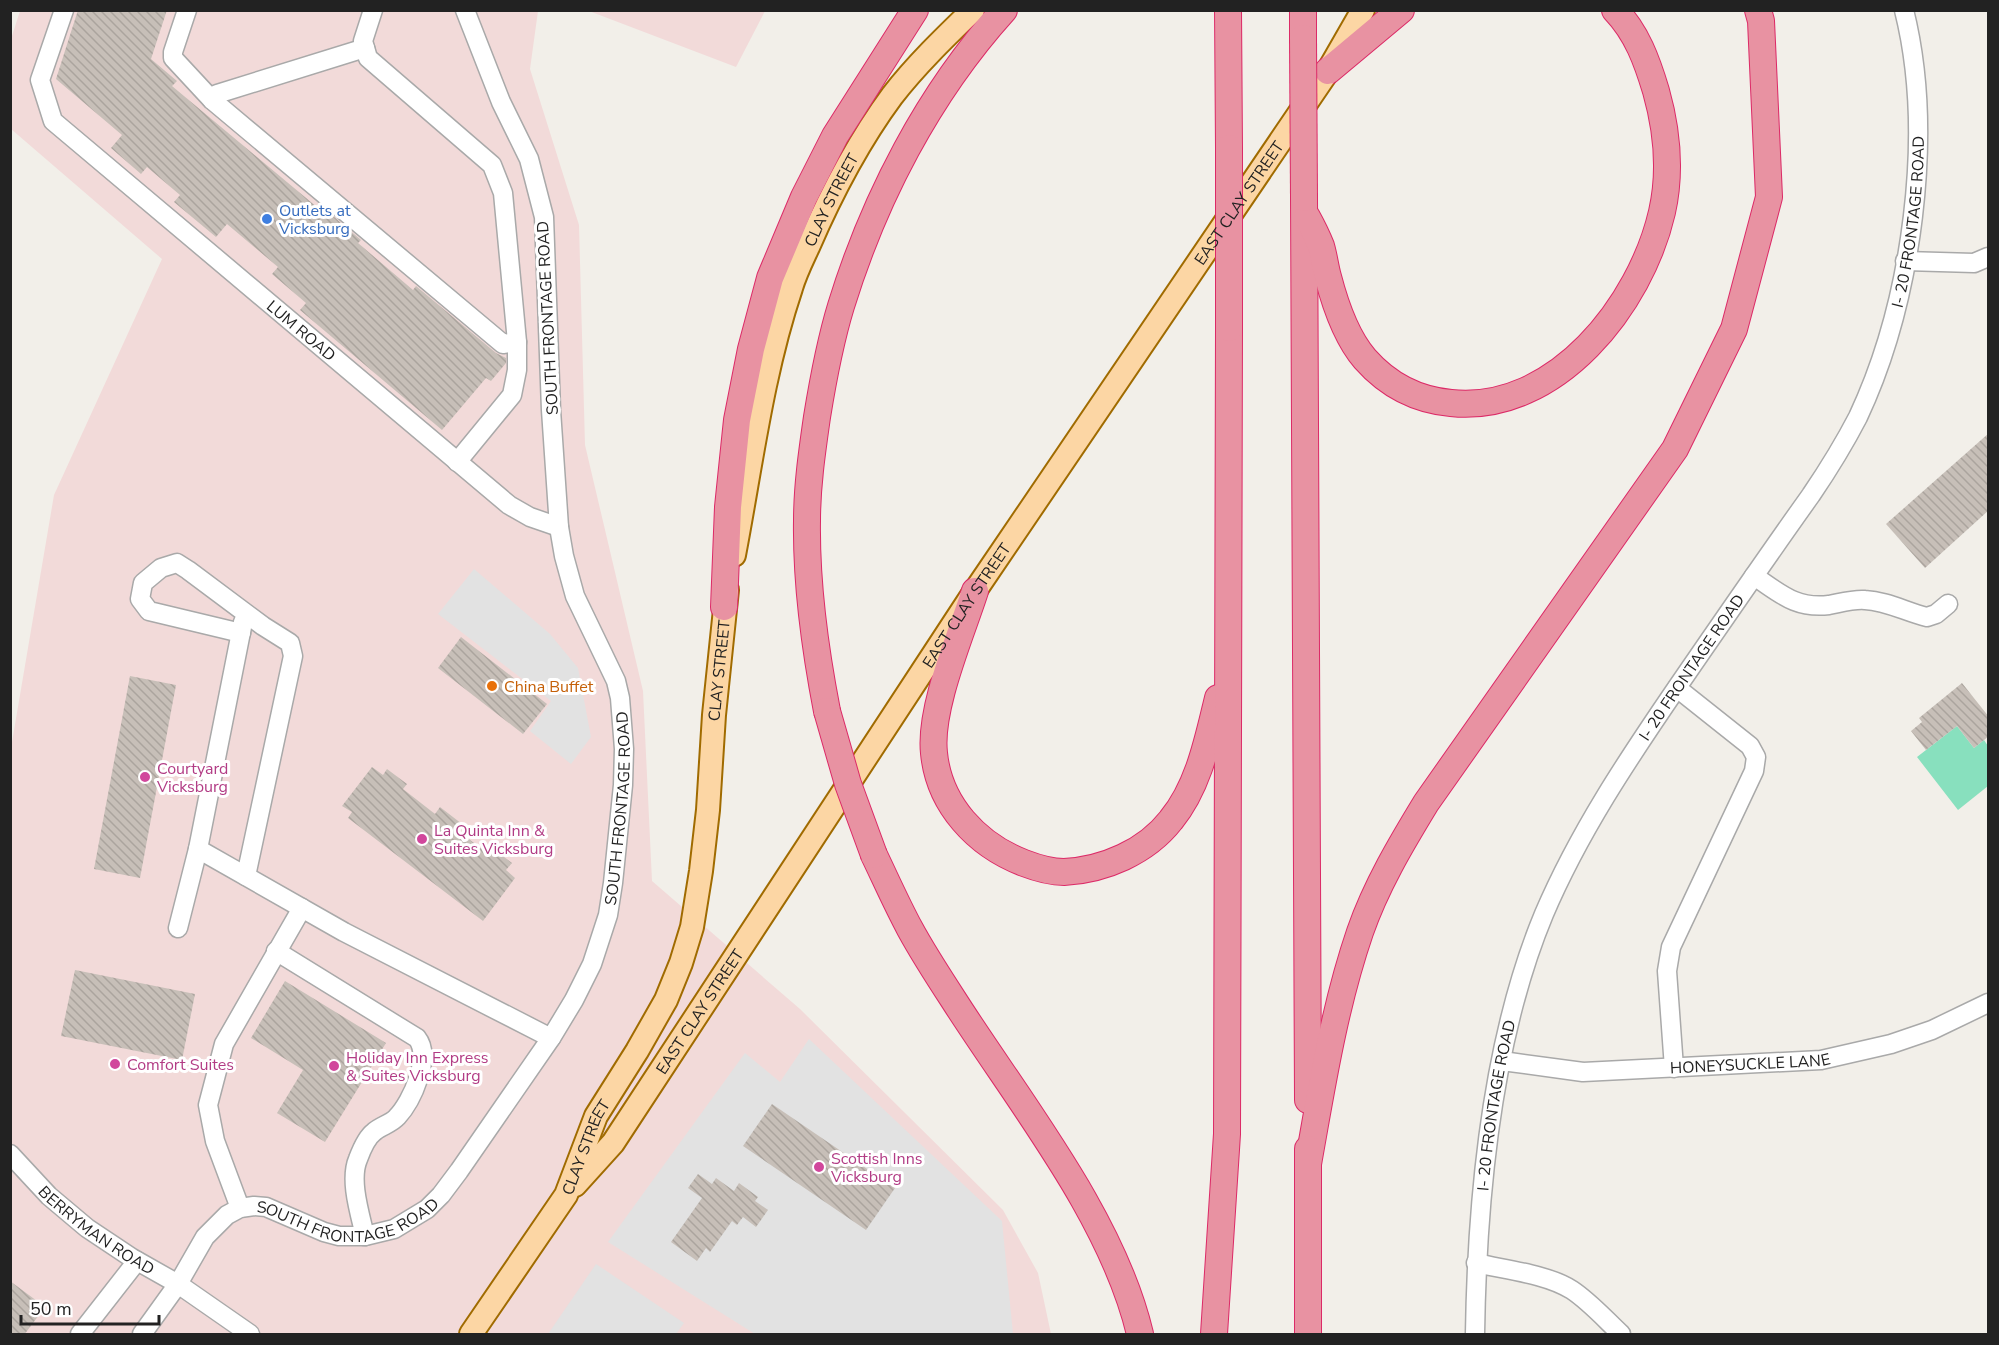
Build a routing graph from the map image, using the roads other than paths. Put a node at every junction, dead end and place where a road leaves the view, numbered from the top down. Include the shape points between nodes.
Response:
1 (64, 10) edge
2 (187, 10) edge
3 (373, 10) edge
4 (465, 10) edge
5 (915, 10) edge
6 (973, 10) edge
7 (1004, 10) edge
8 (1228, 10) edge
9 (1303, 10) edge
10 (1363, 10) edge
11 (1401, 10) edge
12 (1615, 10) edge
13 (1758, 10) edge
14 (1904, 10) edge
15 (365, 48) junction
16 (1328, 71) junction
17 (212, 100) junction
18 (1303, 203) junction
19 (1989, 257) edge
20 (1905, 261) junction
21 (517, 342) junction
22 (457, 462) junction
23 (559, 527) junction
24 (1754, 576) junction
25 (975, 591) junction
26 (1948, 604) dead end
27 (724, 607) junction
28 (243, 611) junction
29 (241, 633) junction
30 (1228, 651) junction
31 (1677, 688) junction
32 (198, 849) junction
33 (246, 876) junction
34 (302, 908) junction
35 (178, 928) dead end
36 (276, 951) junction
37 (1989, 1003) edge
38 (551, 1038) junction
39 (1502, 1061) junction
40 (1674, 1068) junction
41 (10, 1154) edge
42 (1308, 1164) junction
43 (18, 1176) edge
44 (566, 1195) junction
45 (240, 1208) junction
46 (365, 1236) junction
47 (137, 1261) junction
48 (1476, 1263) junction
49 (178, 1284) junction
50 (493, 1301) junction
51 (80, 1335) edge
52 (142, 1335) edge
53 (250, 1335) edge
54 (453, 1335) edge
55 (471, 1335) edge
56 (1140, 1335) edge
57 (1214, 1335) edge
58 (1308, 1335) edge
59 (1475, 1335) edge
60 (1621, 1335) edge

1 - 22 street, LUM ROAD via 40,80 53,121
2 - 17 street via 173,58
3 - 15 street via 363,41
4 - 23 street, SOUTH FRONTAGE ROAD via 501,102 529,159 544,217
5 - 27 highway via 835,136 770,278 737,420
6 - 27 main road, CLAY STREET via 892,96 857,149 825,208 791,288 758,420
7 - 56 highway, bridge via 961,63 920,124 887,186 840,307 810,462 807,522 815,650 848,784 874,855 910,929 1094,1219 1118,1270
8 - 30 highway, bridge
9 - 18 highway, bridge
10 - 16 main road, EAST CLAY STREET
11 - 16 highway
12 - 18 highway via 1639,43 1660,107 1667,178 1661,213 1651,247 1622,304 1590,344 1539,385 1515,397 1466,405 1438,402 1393,384 1364,357 1337,309 1321,245
13 - 42 highway via 1769,197 1734,329 1675,449 1426,802 1392,858 1360,930 1342,986
14 - 20 street, I- 20 FRONTAGE ROAD via 1916,92 1917,129 1914,211
15 - 17 street via 217,94
15 - 21 street via 368,58 492,165 503,193
16 - 25 main road, EAST CLAY STREET
17 - 21 street via 502,344
18 - 42 highway
19 - 20 street via 1974,263
20 - 24 street, I- 20 FRONTAGE ROAD via 1897,307 1858,416 1836,457
21 - 22 street via 518,370 512,395
22 - 23 street, LUM ROAD via 509,505
23 - 38 street, SOUTH FRONTAGE ROAD via 575,596 616,681 624,749 608,915 592,964
24 - 26 street via 1792,602 1803,605 1861,599 1927,617
24 - 31 street, I- 20 FRONTAGE ROAD
25 - 30 highway via 945,681 935,725 937,771 950,803 965,823 986,843 1038,868 1062,872 1119,860 1147,844 1172,820 1192,785 1208,742
25 - 44 main road, EAST CLAY STREET via 613,1143
27 - 44 main road, CLAY STREET via 708,810 692,927 666,1000 596,1116
28 - 29 street
28 - 29 street via 177,563 161,568 143,583 140,599 149,611
28 - 33 street via 290,643 293,656
29 - 32 street
30 - 57 highway via 1227,1134
31 - 39 street, I- 20 FRONTAGE ROAD via 1643,735 1572,855 1529,955
31 - 40 street via 1750,746 1756,757 1754,771 1671,947 1667,971
32 - 33 street
32 - 35 street
33 - 34 street
34 - 36 street
34 - 38 street
36 - 45 street via 224,1044 208,1105 215,1141
36 - 46 street via 422,1044 424,1056 416,1088 397,1118 372,1132 357,1160 357,1203
37 - 40 street, HONEYSUCKLE LANE via 1912,1037 1821,1060
38 - 46 street, SOUTH FRONTAGE ROAD via 441,1195 410,1221
39 - 40 street, HONEYSUCKLE LANE via 1583,1072
39 - 48 street, I- 20 FRONTAGE ROAD via 1489,1137
41 - 43 street, BERRYMAN ROAD
42 - 58 highway
43 - 47 street, BERRYMAN ROAD
44 - 50 main road, CLAY STREET
45 - 46 street, SOUTH FRONTAGE ROAD via 266,1207 324,1232
45 - 49 street, SOUTH FRONTAGE ROAD via 205,1237
47 - 49 street, BERRYMAN ROAD
47 - 51 street
48 - 59 street, I- 20 FRONTAGE ROAD
48 - 60 street via 1550,1280 1570,1289
49 - 52 street, SOUTH FRONTAGE ROAD
49 - 53 street, BERRYMAN ROAD
50 - 54 main road
50 - 55 main road, CLAY STREET

